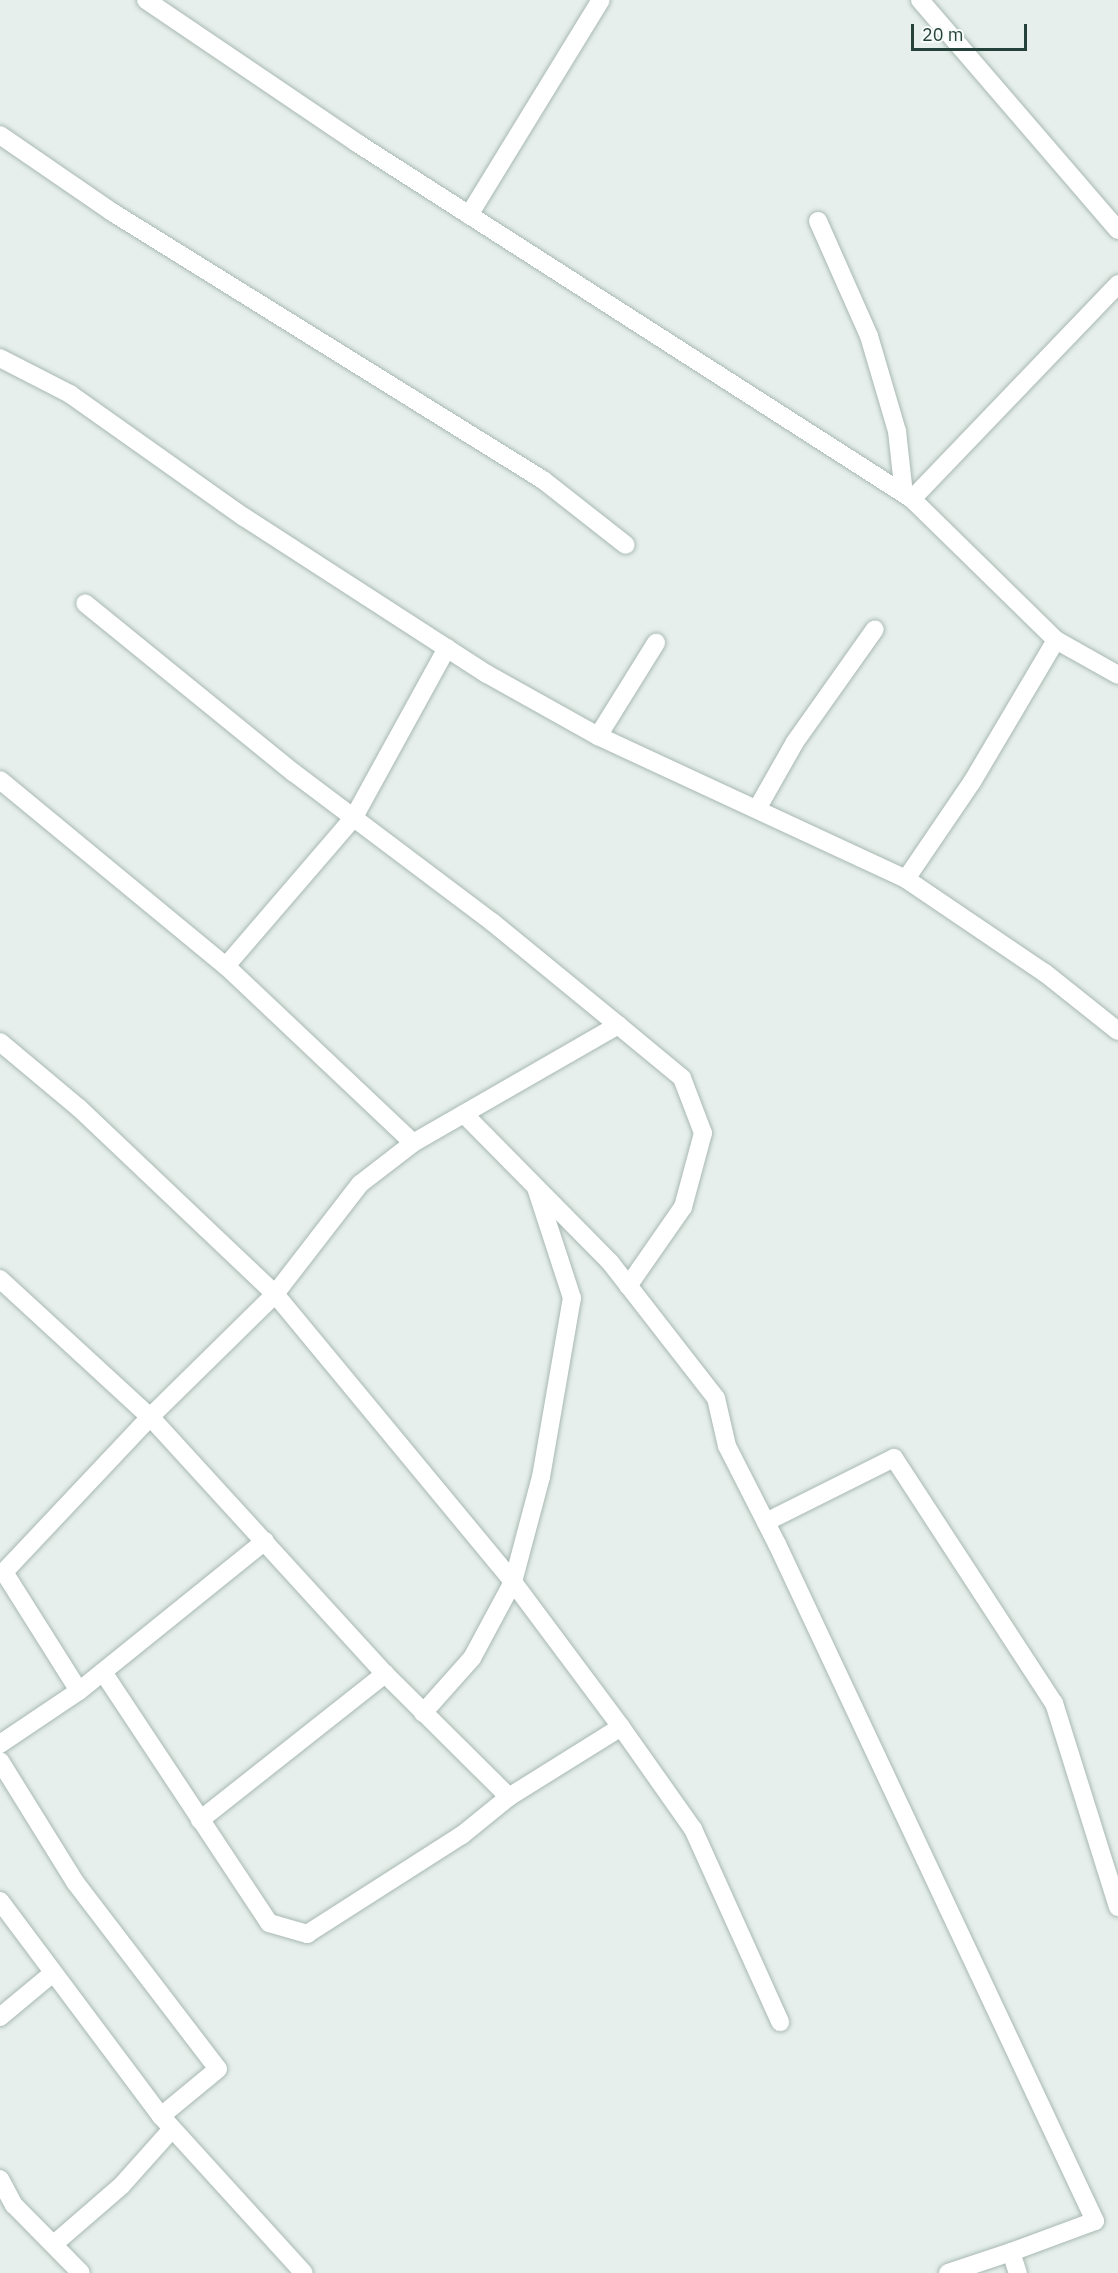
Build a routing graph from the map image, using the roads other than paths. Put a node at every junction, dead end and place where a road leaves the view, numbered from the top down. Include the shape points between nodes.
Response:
1 (601, 0) edge
2 (920, 0) edge
3 (149, 1) edge
4 (0, 135) edge
5 (468, 214) junction
6 (818, 221) dead end
7 (1118, 230) edge
8 (1118, 284) edge
9 (0, 358) edge
10 (908, 496) junction
11 (626, 545) dead end
12 (85, 603) dead end
13 (875, 629) dead end
14 (1056, 640) junction
15 (656, 643) dead end
16 (447, 648) junction
17 (1118, 675) edge
18 (597, 736) junction
19 (0, 780) edge
20 (757, 809) junction
21 (354, 817) junction
22 (906, 879) junction
23 (226, 966) junction
24 (618, 1025) junction
25 (1118, 1031) edge
26 (0, 1042) edge
27 (464, 1114) junction
28 (412, 1143) junction
29 (537, 1188) junction
30 (0, 1279) edge
31 (628, 1286) junction
32 (275, 1294) junction
33 (150, 1417) junction
34 (766, 1522) junction
35 (265, 1541) junction
36 (513, 1581) junction
37 (103, 1672) junction
38 (385, 1674) junction
39 (78, 1691) junction
40 (423, 1713) junction
41 (621, 1727) junction
42 (0, 1744) edge
43 (0, 1761) edge
44 (509, 1797) junction
45 (200, 1820) junction
46 (0, 1901) edge
47 (1118, 1907) edge
48 (53, 1973) junction
49 (0, 2017) edge
50 (780, 2022) dead end
51 (167, 2123) junction
52 (0, 2180) edge
53 (54, 2244) junction
54 (1011, 2252) junction
55 (81, 2273) edge
56 (304, 2273) edge
57 (948, 2273) edge
58 (1018, 2273) edge

1 - 5 street
2 - 7 street
3 - 5 street
4 - 11 street via 112,212 543,480
5 - 10 street
6 - 10 street via 869,336 897,431
8 - 10 street
9 - 16 street via 70,394 244,517
10 - 14 street
12 - 21 street
13 - 20 street via 795,742
14 - 17 street
14 - 22 street via 972,782
15 - 18 street
16 - 18 street
16 - 21 street
18 - 20 street
19 - 23 street
20 - 22 street
21 - 23 street
21 - 24 street
22 - 25 street via 1045,973
23 - 28 street
24 - 27 street
24 - 31 street via 682,1078 703,1133 683,1207
26 - 32 street via 79,1108
27 - 28 street
27 - 29 street
28 - 32 street via 360,1184
29 - 31 street
29 - 36 street via 572,1298 541,1477
30 - 33 street
31 - 34 street via 716,1398 727,1446
32 - 33 street
32 - 36 street
33 - 35 street
33 - 39 street via 4,1572
34 - 47 street via 894,1458 1054,1703
34 - 54 street via 1095,2221
35 - 37 street
35 - 38 street
36 - 40 street via 472,1658
36 - 41 street
37 - 39 street
37 - 45 street
38 - 40 street
38 - 45 street
39 - 42 street
40 - 44 street
41 - 44 street
41 - 50 street via 693,1829
43 - 51 street via 75,1882 218,2069
44 - 45 street via 462,1835 307,1934 269,1923
46 - 48 street
48 - 49 street
48 - 51 street
51 - 53 street via 122,2186
51 - 56 street
52 - 53 street via 14,2205
53 - 55 street
54 - 57 street
54 - 58 street

